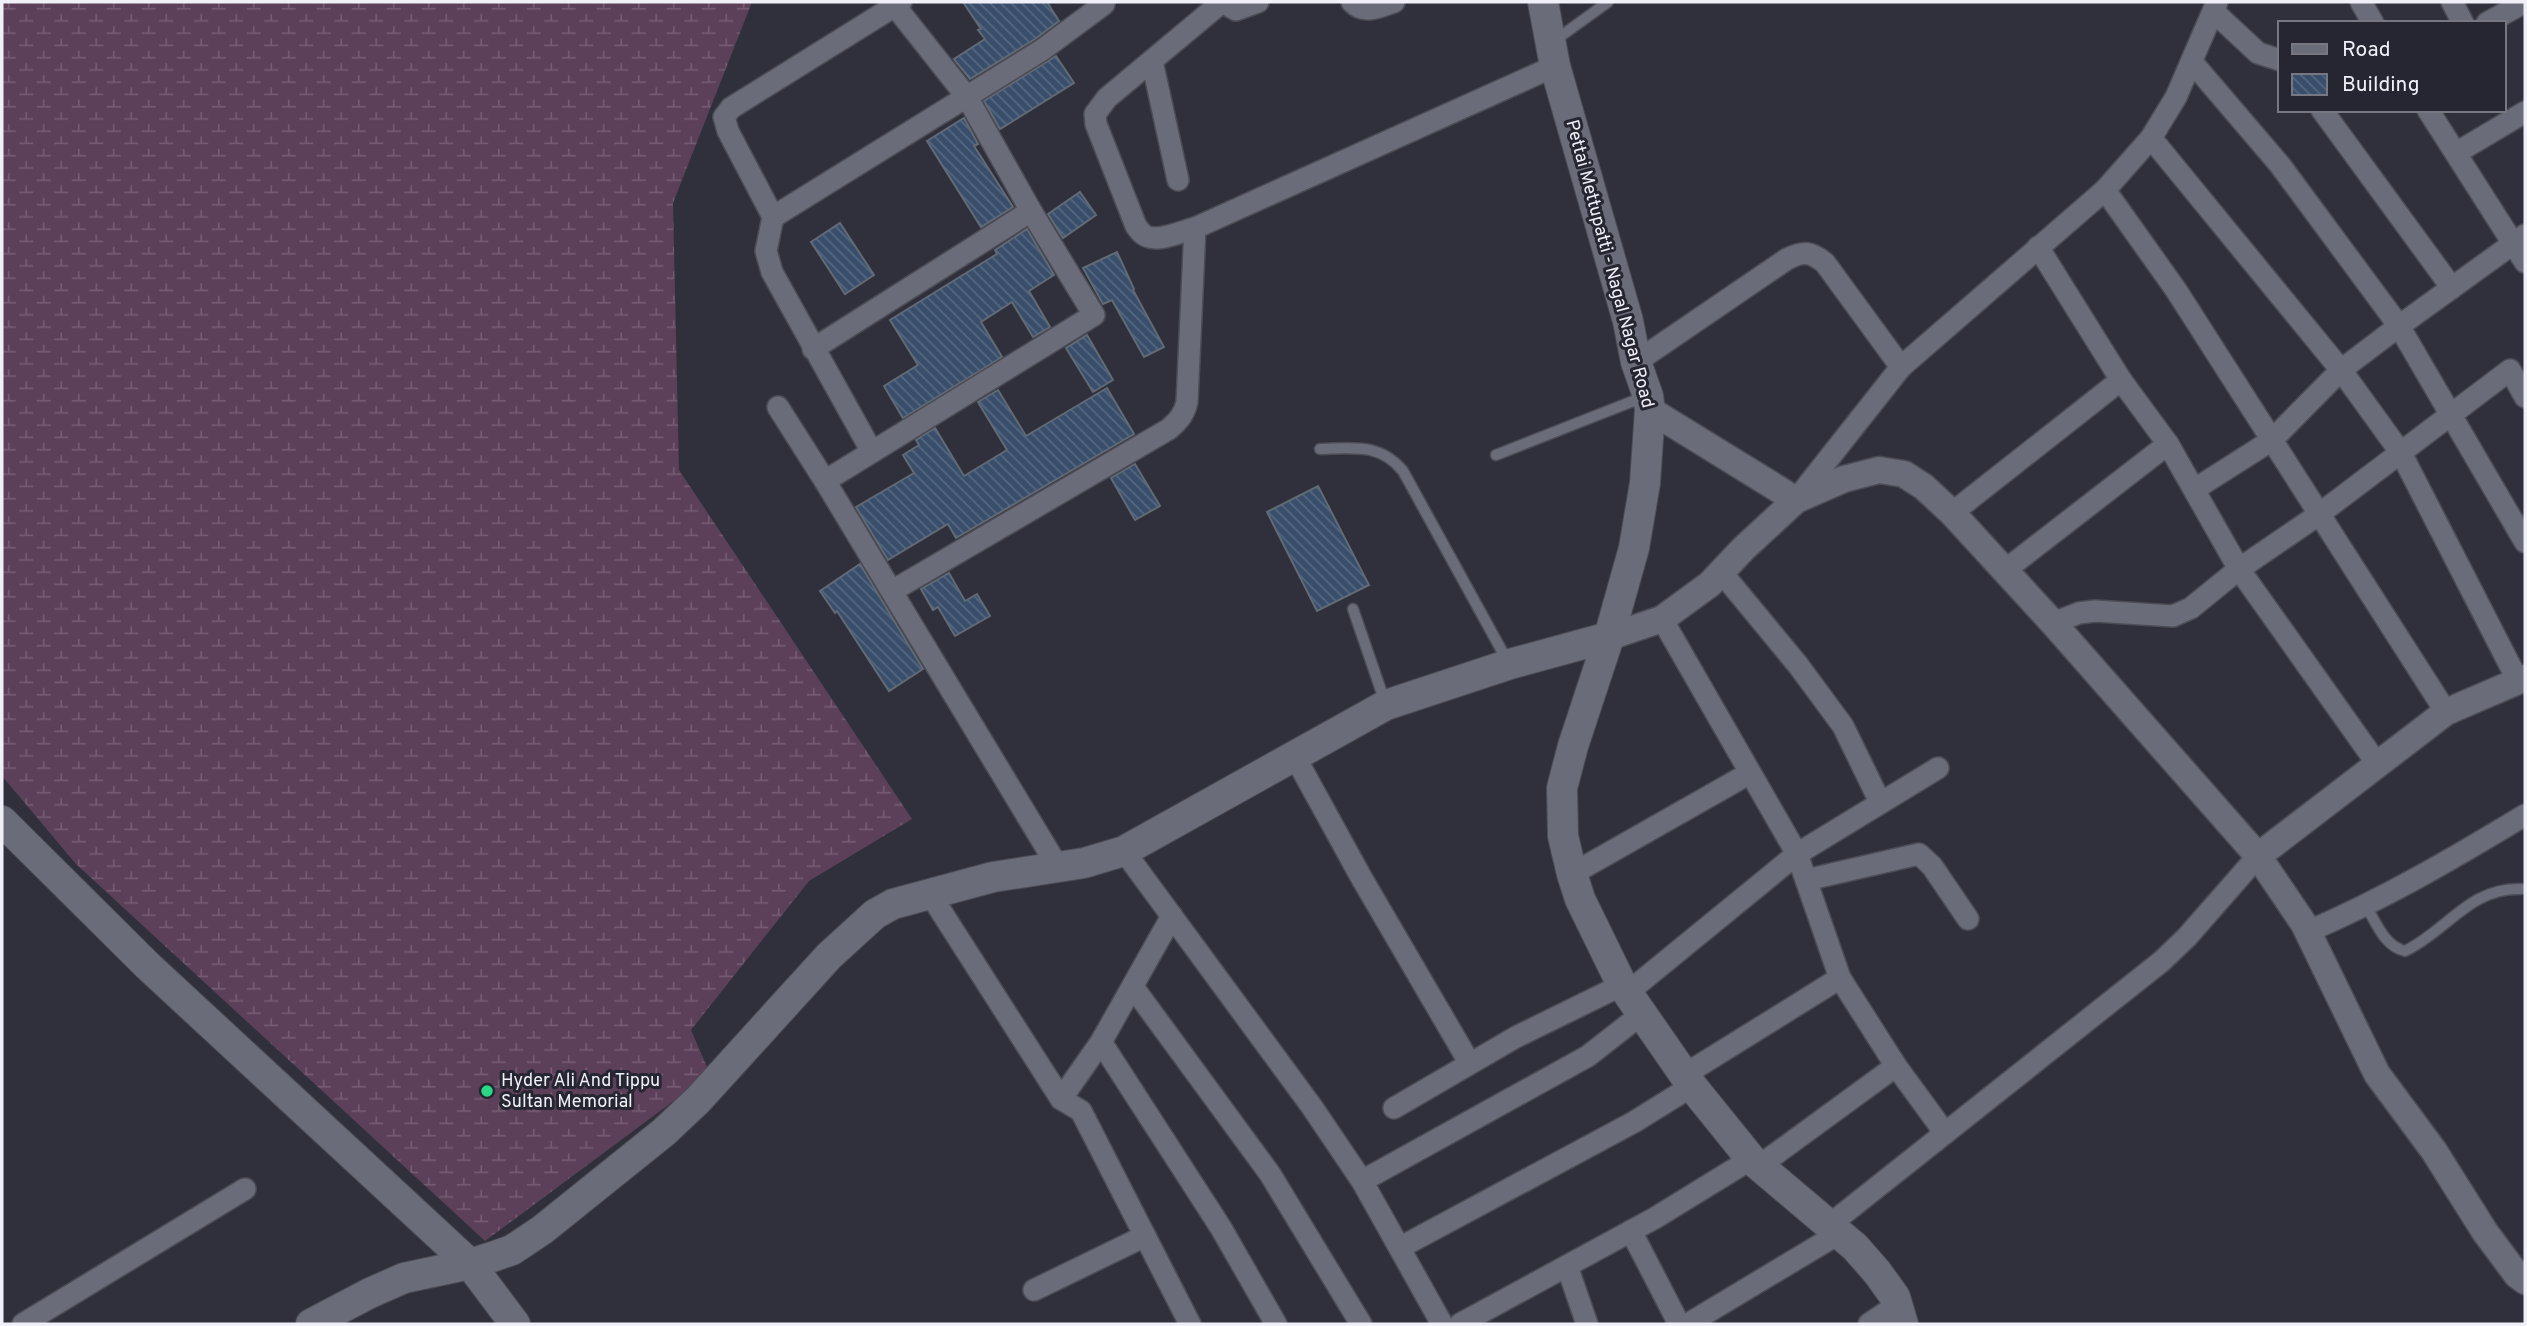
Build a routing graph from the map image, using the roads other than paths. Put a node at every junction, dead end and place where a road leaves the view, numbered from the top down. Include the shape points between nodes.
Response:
1 (1222, 2) edge
2 (1258, 2) edge
3 (1352, 2) edge
4 (1394, 2) edge
5 (1543, 2) edge
6 (1608, 2) edge
7 (2361, 2) edge
8 (2452, 2) edge
9 (2525, 2) edge
10 (1104, 4) dead end
11 (890, 5) edge
12 (2215, 7) edge
13 (2373, 21) edge
14 (2462, 21) edge
15 (2491, 21) edge
16 (1553, 55) junction
17 (2278, 59) edge
18 (1152, 61) junction
19 (2192, 62) junction
20 (967, 97) junction
21 (2525, 111) edge
22 (2323, 112) edge
23 (2429, 112) edge
24 (2151, 138) junction
25 (2456, 153) junction
26 (1178, 180) dead end
27 (2105, 190) junction
28 (1031, 211) junction
29 (773, 217) junction
30 (1195, 228) junction
31 (2519, 239) edge
32 (2038, 247) junction
33 (2525, 262) edge
34 (2452, 288) junction
35 (2399, 326) junction
36 (813, 349) junction
37 (1636, 362) junction
38 (1901, 367) junction
39 (2341, 370) junction
40 (2121, 380) junction
41 (2525, 397) edge
42 (1649, 403) junction
43 (778, 407) dead end
44 (2452, 415) junction
45 (2272, 440) junction
46 (2168, 444) junction
47 (1320, 449) dead end
48 (872, 452) junction
49 (2401, 453) junction
50 (1496, 455) dead end
51 (825, 481) junction
52 (2195, 489) junction
53 (1796, 500) junction
54 (1952, 513) junction
55 (2318, 515) junction
56 (2525, 542) edge
57 (2239, 569) junction
58 (2004, 570) junction
59 (1722, 573) junction
60 (892, 591) junction
61 (1353, 609) dead end
62 (1662, 619) junction
63 (2053, 623) junction
64 (1609, 636) junction
65 (1510, 664) junction
66 (2522, 680) edge
67 (1386, 705) junction
68 (2446, 712) junction
69 (1294, 755) junction
70 (2378, 765) junction
71 (1938, 768) dead end
72 (1750, 773) junction
73 (1880, 803) junction
74 (2525, 815) edge
75 (2, 821) edge
76 (1124, 851) junction
77 (1797, 854) junction
78 (2258, 856) junction
79 (1058, 867) junction
80 (1572, 874) junction
81 (1806, 880) junction
82 (2521, 889) dead end
83 (930, 894) junction
84 (2366, 906) junction
85 (1172, 916) junction
86 (1968, 919) dead end
87 (2307, 932) junction
88 (1840, 978) junction
89 (1133, 988) junction
90 (1631, 997) junction
91 (1101, 1042) junction
92 (1469, 1062) junction
93 (1896, 1066) junction
94 (1688, 1081) junction
95 (1061, 1099) junction
96 (1394, 1108) dead end
97 (1945, 1133) junction
98 (1755, 1163) junction
99 (1362, 1181) junction
100 (245, 1189) dead end
101 (1833, 1230) junction
102 (1631, 1231) junction
103 (1145, 1236) junction
104 (1401, 1247) junction
105 (470, 1264) junction
106 (1567, 1266) junction
107 (2525, 1281) edge
108 (1034, 1290) dead end
109 (1900, 1315) edge
110 (1482, 1320) edge
111 (29, 1323) edge
112 (311, 1324) edge
113 (515, 1324) edge
114 (1190, 1324) edge
115 (1276, 1324) edge
116 (1361, 1324) edge
117 (1442, 1324) edge
118 (1460, 1324) edge
119 (1587, 1324) edge
120 (1679, 1324) edge
121 (1688, 1324) edge
122 (1869, 1324) edge

1 - 2 street via 1236,10
1 - 18 street
3 - 4 street via 1365,10
5 - 16 main road, Pettai Mettupatti - Nagal Nagar Road
6 - 16 lane
7 - 13 street
8 - 14 street
9 - 15 street
10 - 20 street
11 - 20 street
11 - 29 street via 726,112 724,123
12 - 17 street via 2258,53
12 - 19 street
16 - 30 street
16 - 37 main road, Pettai Mettupatti - Nagal Nagar Road
18 - 26 street
18 - 30 street via 1100,105 1096,124 1143,234 1159,237
19 - 24 street
19 - 35 street via 2280,165
20 - 28 street
20 - 29 street
21 - 25 street
22 - 34 street
23 - 25 street
24 - 27 street
24 - 39 street
25 - 31 street
27 - 32 street
27 - 45 street
28 - 36 street
28 - 48 street via 1094,315
29 - 36 street via 766,251 772,272
30 - 60 street via 1187,402 1180,420
31 - 33 street
31 - 34 street
32 - 38 street
32 - 40 street
34 - 35 street
35 - 39 street
35 - 44 street
36 - 48 street
37 - 38 street via 1802,252 1825,262
37 - 42 main road, Pettai Mettupatti - Nagal Nagar Road
38 - 53 street
39 - 45 street
39 - 49 street
40 - 46 street
40 - 54 street
41 - 44 street via 2510,370
42 - 50 lane
42 - 53 street
42 - 64 main road, Pettai Mettupatti - Nagal Nagar Road via 1645,483 1634,548
43 - 51 street
44 - 49 street
44 - 56 street
45 - 52 street
45 - 55 street
46 - 52 street
46 - 58 street
47 - 65 lane via 1381,452 1403,471
48 - 51 street
49 - 55 street
49 - 66 street
51 - 60 street
52 - 57 street
53 - 54 street via 1879,470 1904,474
53 - 59 street
54 - 58 street
55 - 57 street
55 - 68 street
57 - 63 street via 2191,608 2173,616 2095,611
57 - 70 street
58 - 63 street
59 - 62 street
59 - 73 street via 1843,726
60 - 79 street
61 - 67 lane
62 - 64 street
62 - 72 street
63 - 78 street
64 - 65 main road
64 - 80 main road, Pettai Mettupatti - Nagal Nagar Road via 1562,789 1563,836
65 - 67 main road
66 - 68 street
67 - 69 main road
68 - 70 street
69 - 76 main road
69 - 92 street
70 - 78 street
71 - 73 street
72 - 77 street
72 - 80 street
73 - 77 street
74 - 84 street
75 - 105 main road via 148,966
76 - 79 main road
76 - 85 street
77 - 81 street
77 - 90 street
78 - 87 street
78 - 97 street via 2162,961
79 - 83 main road via 993,877
80 - 90 main road, Pettai Mettupatti - Nagal Nagar Road via 1580,899
81 - 86 street via 1919,854
81 - 88 street
82 - 84 lane via 2505,888 2469,904 2405,951 2389,944
83 - 95 street
83 - 105 main road via 875,914 829,956 698,1100 615,1172 512,1250
84 - 87 street
85 - 89 street
85 - 99 street
87 - 107 street via 2376,1074
88 - 93 street
88 - 94 street
89 - 91 street
89 - 116 street via 1270,1174
90 - 92 street
90 - 94 main road, Pettai Mettupatti - Nagal Nagar Road
90 - 99 street via 1588,1056
91 - 95 street
91 - 115 street via 1221,1228
92 - 96 street
93 - 97 street
93 - 98 street
94 - 98 main road, Pettai Mettupatti - Nagal Nagar Road
94 - 104 street via 1634,1122
95 - 103 street via 1081,1111
97 - 101 street
98 - 101 main road, Pettai Mettupatti - Nagal Nagar Road
98 - 102 street
99 - 104 street
100 - 111 street
101 - 109 main road, Pettai Mettupatti - Nagal Nagar Road via 1877,1272 1895,1297
101 - 121 street
102 - 106 street
102 - 120 street
103 - 108 street
103 - 114 street
104 - 117 street
105 - 112 main road via 404,1278
105 - 113 main road
106 - 110 street
106 - 119 street
109 - 122 street
110 - 118 street

